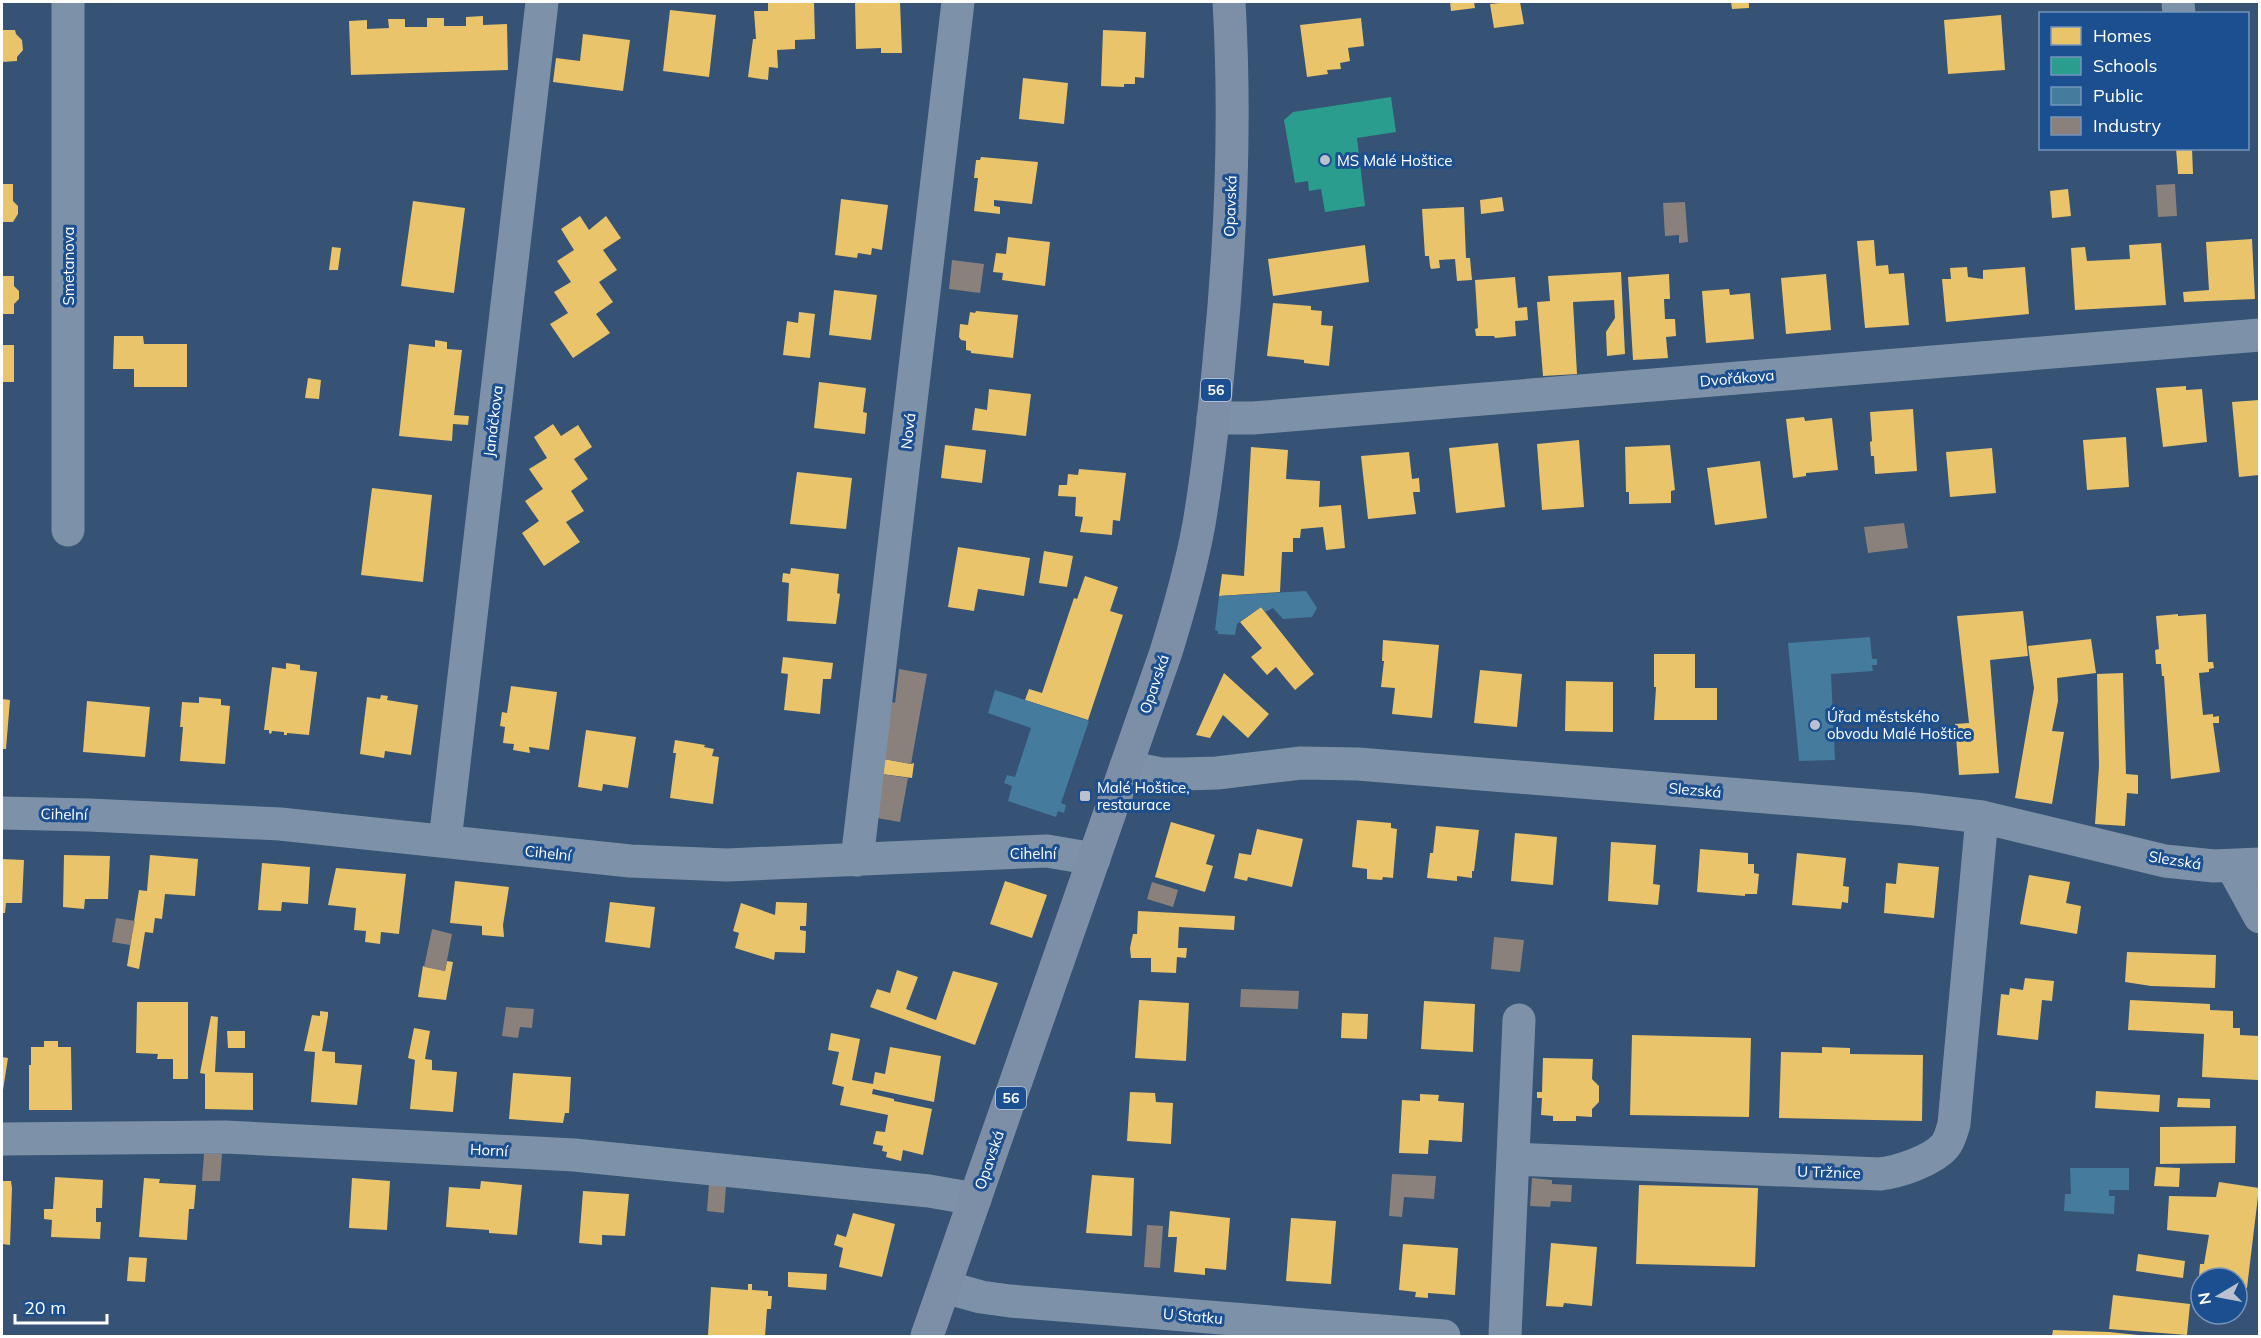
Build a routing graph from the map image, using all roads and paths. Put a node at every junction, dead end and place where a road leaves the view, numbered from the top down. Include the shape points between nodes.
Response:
1 (68, 2) edge
2 (542, 2) edge
3 (958, 2) edge
4 (1229, 2) edge
5 (2259, 335) edge
6 (1214, 418) junction
7 (68, 530) dead end
8 (1126, 767) junction
9 (2, 813) edge
10 (1982, 817) junction
11 (445, 842) junction
12 (1094, 859) junction
13 (857, 860) junction
14 (2246, 865) edge
15 (2259, 917) edge
16 (1519, 1020) dead end
17 (2, 1139) edge
18 (1514, 1160) junction
19 (975, 1199) junction
20 (945, 1287) junction
21 (927, 1336) edge
22 (1444, 1336) edge
23 (1505, 1336) edge

1 - 7 street, Smetanova
2 - 11 street, Janáčkova
3 - 13 street, Nová
4 - 6 main road, Opavská / 56 via 1233,99 1229,234
5 - 6 street, Dvořákova via 1265,417
6 - 8 main road, Opavská / 56 via 1190,570
8 - 10 street, Slezská via 1182,774 1300,763 1358,764
8 - 12 main road, Opavská / 56
9 - 11 street, Cihelní via 280,824
10 - 14 street, Slezská via 2165,861
10 - 18 street, U Tržnice via 1954,1124 1945,1146 1904,1169 1880,1174
11 - 13 street, Cihelní via 683,864
12 - 13 street, Cihelní via 1047,851
12 - 19 main road, Opavská / 56
14 - 15 street
16 - 18 street
17 - 19 street, Horní via 225,1137 574,1155
18 - 23 street
19 - 20 main road, Opavská / 56
20 - 21 main road, Opavská / 56
20 - 22 street, U Statku via 1010,1301

